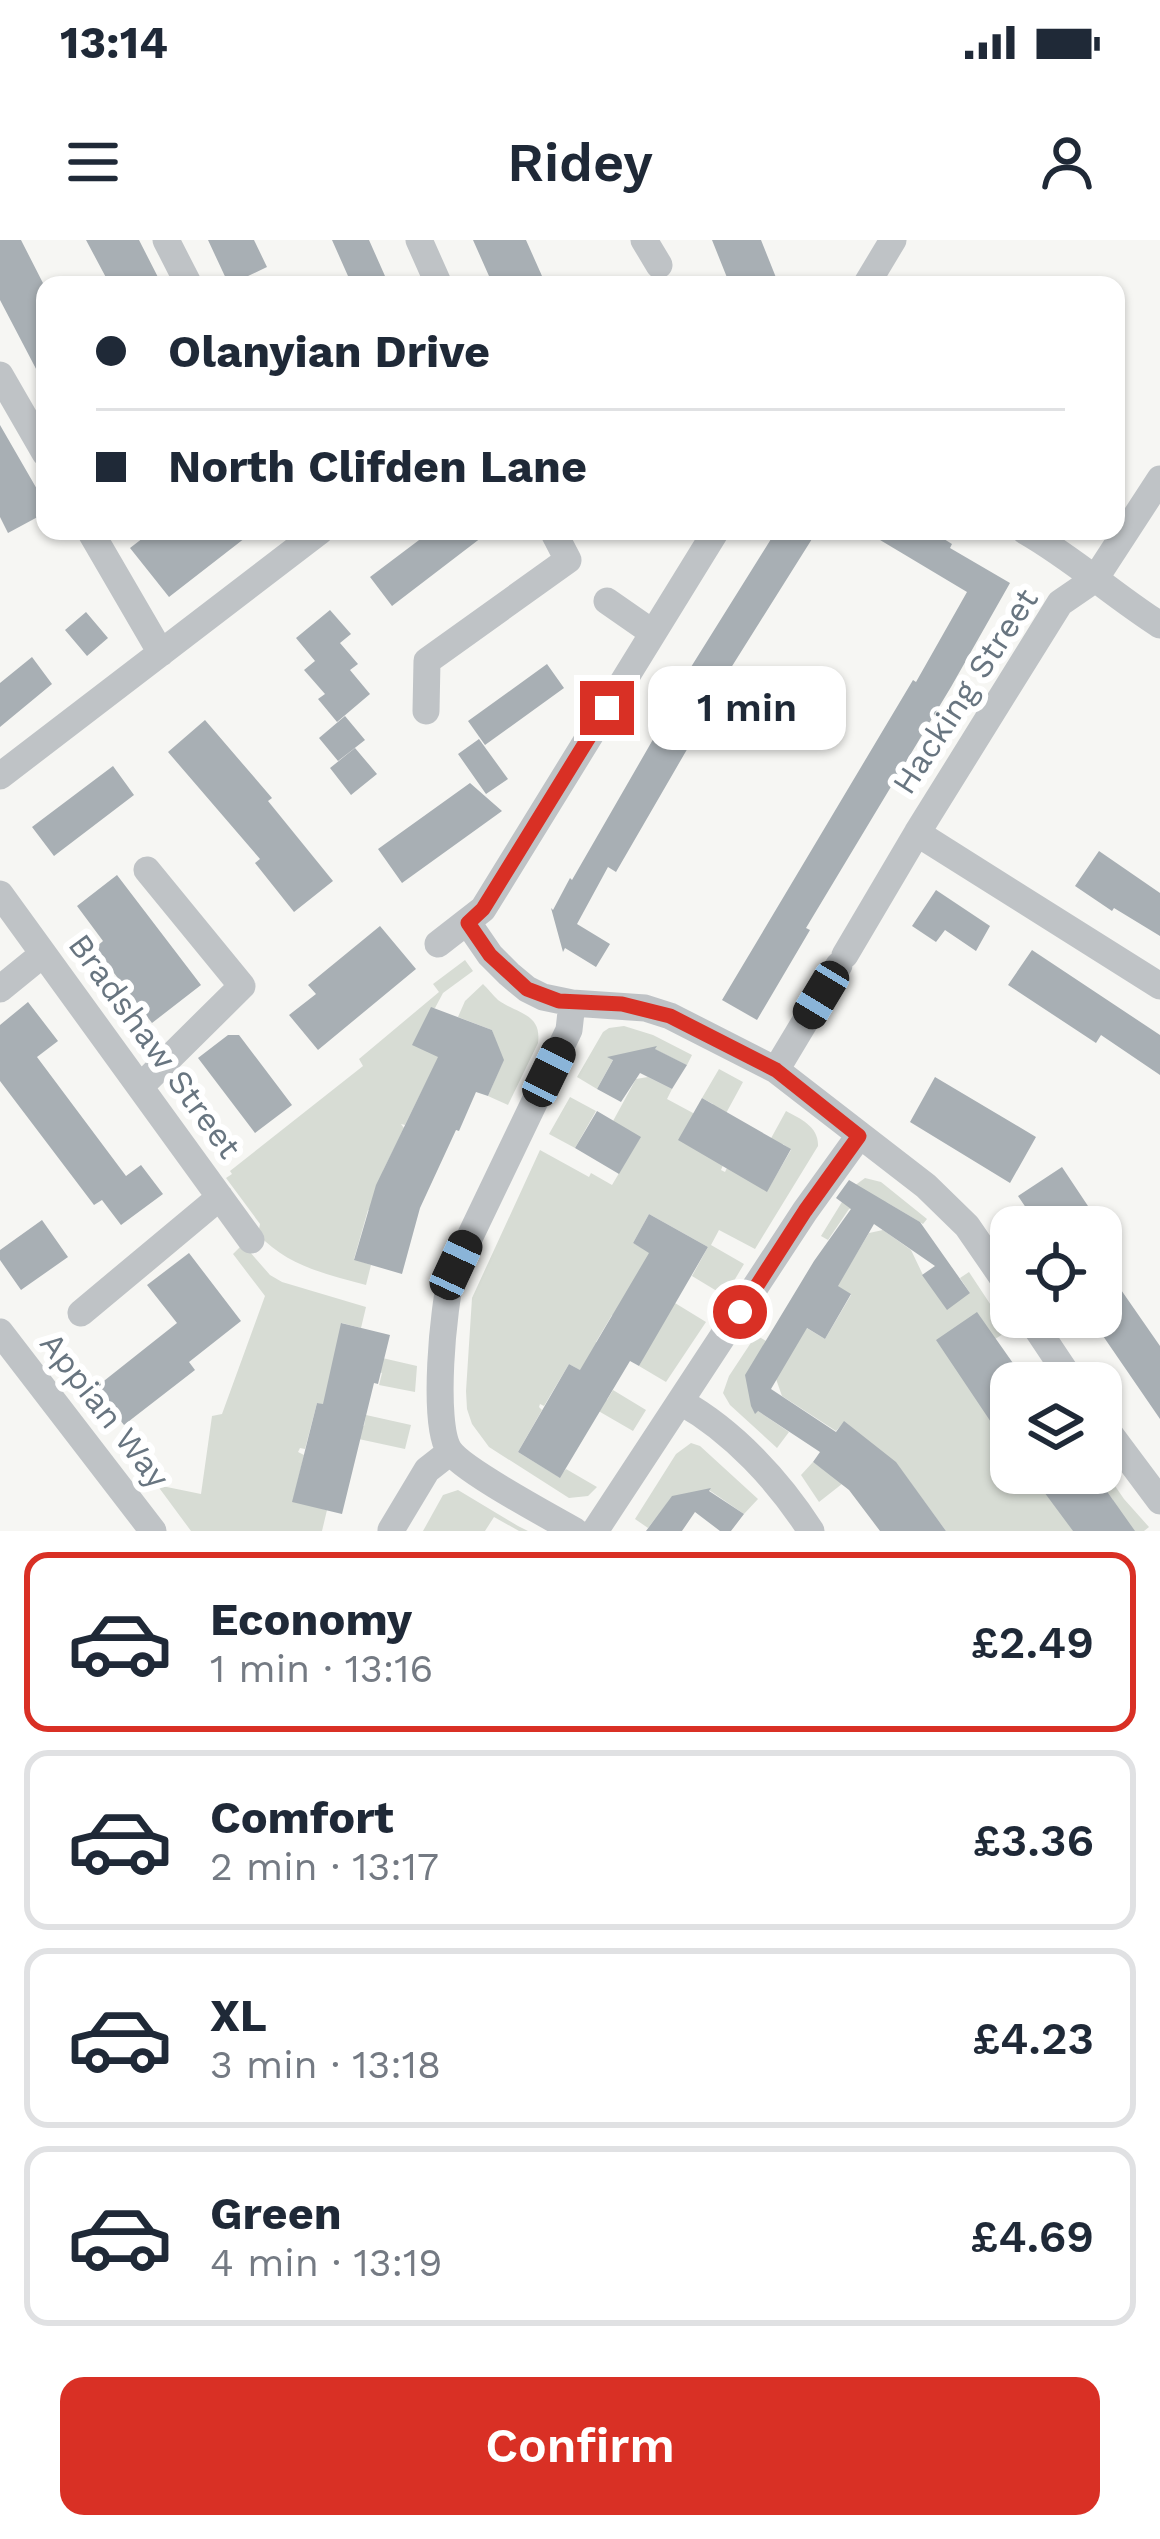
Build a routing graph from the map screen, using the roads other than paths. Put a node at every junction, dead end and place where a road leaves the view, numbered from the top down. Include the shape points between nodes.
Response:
1 (166, 240) edge
2 (419, 240) edge
3 (644, 240) edge
4 (893, 240) edge
5 (659, 265) dead end
6 (185, 276) edge
7 (435, 276) edge
8 (871, 276) edge
9 (0, 375) edge
10 (36, 437) edge
11 (1160, 478) edge
12 (1125, 532) edge
13 (95, 540) edge
14 (308, 540) edge
15 (558, 540) edge
16 (710, 540) edge
17 (1041, 540) edge
18 (1120, 540) edge
19 (1095, 579) junction
20 (608, 601) dead end
21 (1160, 625) edge
22 (653, 633) junction
23 (160, 653) junction
24 (426, 711) dead end
25 (0, 776) edge
26 (916, 833) junction
27 (147, 870) dead end
28 (0, 894) edge
29 (468, 923) junction
30 (438, 944) dead end
31 (43, 954) junction
32 (1160, 986) edge
33 (0, 989) edge
34 (572, 1003) junction
35 (776, 1070) junction
36 (140, 1087) junction
37 (859, 1136) junction
38 (220, 1197) junction
39 (251, 1240) dead end
40 (990, 1259) edge
41 (82, 1313) dead end
42 (0, 1332) edge
43 (681, 1402) junction
44 (1122, 1450) edge
45 (450, 1452) junction
46 (1160, 1501) edge
47 (391, 1530) edge
48 (153, 1531) edge
49 (574, 1531) edge
50 (595, 1531) edge
51 (812, 1531) edge

1 - 6 street
2 - 7 street
3 - 5 street
4 - 8 street
9 - 10 street
11 - 12 street, Hacking Street
13 - 23 street
14 - 23 street
15 - 24 street via 568,560 428,662
16 - 22 street
17 - 19 street
18 - 19 street, Hacking Street
19 - 21 street
19 - 26 street, Hacking Street via 1060,603
20 - 22 street
22 - 29 street
23 - 25 street
26 - 32 street
26 - 35 street, Hacking Street
27 - 36 street via 242,986
28 - 31 street, Bradshaw Street
29 - 30 street
29 - 34 street via 527,989
31 - 33 street
31 - 36 street, Bradshaw Street
34 - 35 street via 658,1012
34 - 45 street via 569,1030 449,1285 440,1410
35 - 37 street
36 - 38 street, Bradshaw Street
37 - 40 street via 926,1186
37 - 43 street
38 - 39 street, Bradshaw Street
38 - 41 street
42 - 48 street, Appian Way
43 - 50 street
43 - 51 street via 752,1458
44 - 46 street
45 - 47 street via 427,1470
45 - 49 street

